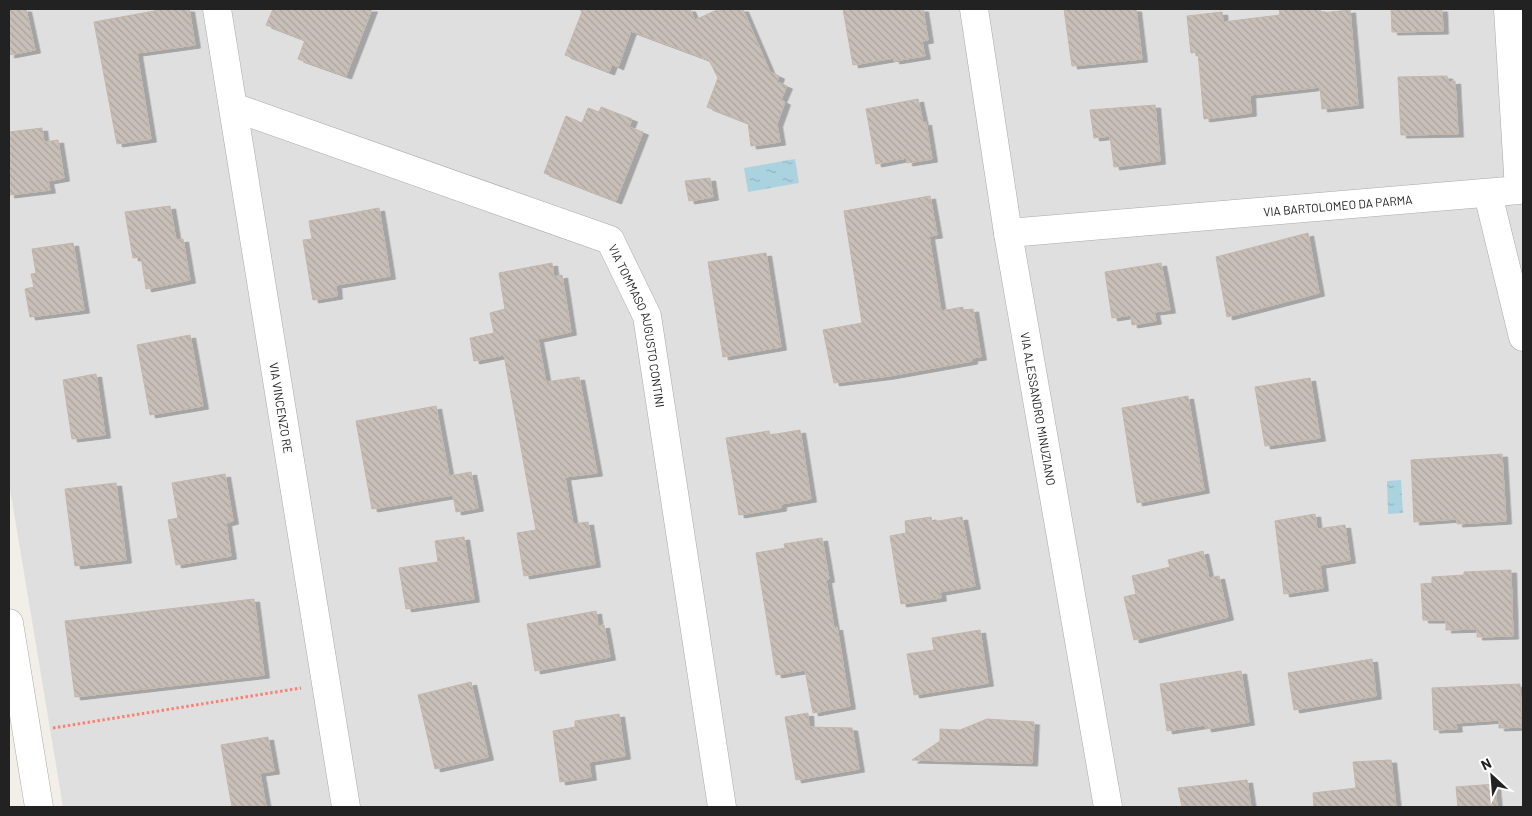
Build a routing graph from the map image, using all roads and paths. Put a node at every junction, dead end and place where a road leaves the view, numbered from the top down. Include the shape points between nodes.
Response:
1 (217, 9) edge
2 (974, 9) edge
3 (1508, 9) edge
4 (1517, 41) edge
5 (233, 107) junction
6 (1488, 194) junction
7 (1008, 233) junction
8 (1523, 336) edge
9 (9, 623) edge
10 (326, 684) junction
11 (27, 732) junction
12 (39, 807) edge
13 (346, 807) edge
14 (722, 807) edge
15 (1108, 807) edge

1 - 5 street, VIA VINCENZO RE
2 - 7 street, VIA ALESSANDRO MINUZIANO
3 - 4 street, VIA BARTOLOMEO DA PARMA
4 - 6 street, VIA BARTOLOMEO DA PARMA via 1519,190
5 - 10 street, VIA VINCENZO RE
5 - 14 street, VIA TOMMASO AUGUSTO CONTINI via 610,240 647,316
6 - 7 street, VIA BARTOLOMEO DA PARMA
6 - 8 street
7 - 15 street, VIA ALESSANDRO MINUZIANO
9 - 11 street
10 - 11 path
10 - 13 street, VIA VINCENZO RE
11 - 12 street

